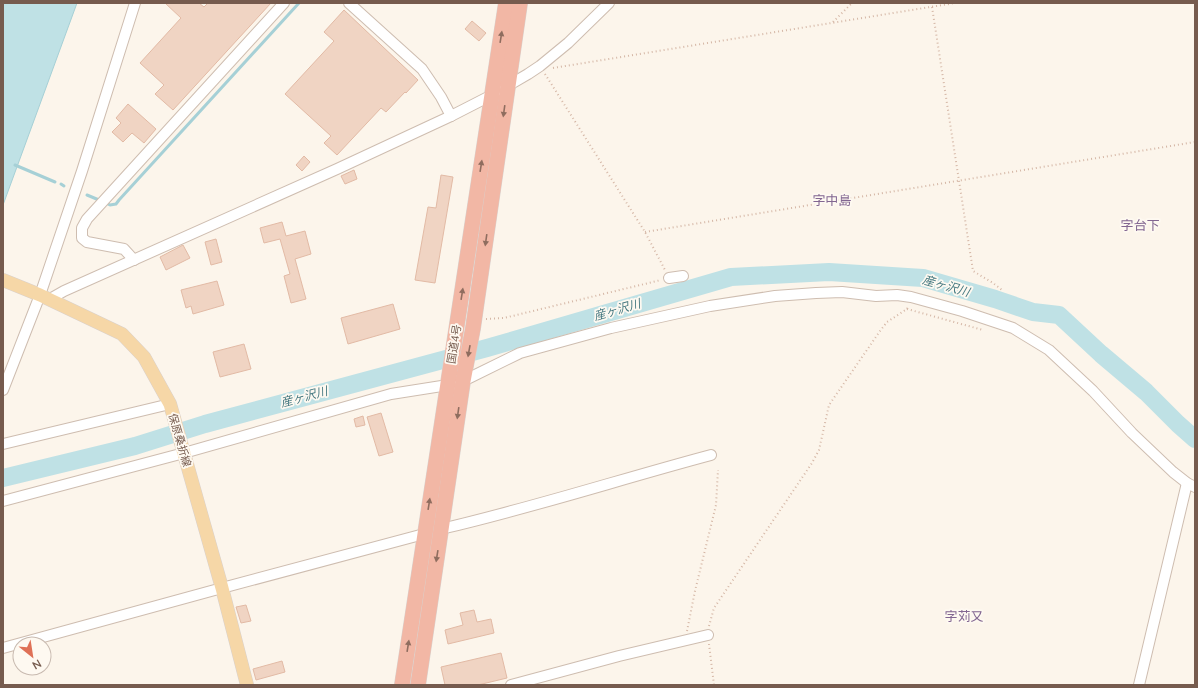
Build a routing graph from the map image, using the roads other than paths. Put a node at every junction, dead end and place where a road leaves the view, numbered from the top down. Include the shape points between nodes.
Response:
1 (135, 3) edge
2 (284, 3) edge
3 (349, 3) edge
4 (506, 3) edge
5 (520, 3) edge
6 (610, 3) edge
7 (507, 86) junction
8 (492, 95) junction
9 (451, 116) junction
10 (134, 260) junction
11 (683, 276) dead end
12 (669, 278) road end
13 (3, 280) edge
14 (42, 296) junction
15 (456, 379) junction
16 (3, 390) edge
17 (170, 404) junction
18 (3, 444) edge
19 (183, 451) junction
20 (711, 455) dead end
21 (1191, 485) edge
22 (3, 501) edge
23 (441, 529) junction
24 (424, 534) junction
25 (222, 588) junction
26 (708, 635) road end
27 (3, 648) edge
28 (248, 685) edge
29 (402, 685) edge
30 (418, 685) edge
31 (511, 685) edge
32 (1139, 685) edge

1 - 14 street
2 - 10 street via 87,219 82,228 82,238 86,242 124,248
3 - 9 street via 422,69
8 -> 4 highway, 国道4号
5 - 7 highway, 国道4号
6 - 7 street via 540,66
7 - 8 street
7 -> 15 highway, 国道4号 via 474,324
8 - 9 street
15 -> 8 highway, 国道4号 via 456,333
9 - 10 street
10 - 14 street via 64,291
11 - 12 street
13 - 14 main road, 保原桑折線
14 - 16 street
14 - 17 main road, 保原桑折線 via 122,334 144,357
15 - 19 street via 391,394
15 - 21 street via 520,353 611,328 710,306 775,296 816,293 842,292 911,297 1013,328 1049,350 1173,472
15 -> 23 highway, 国道4号
24 -> 15 highway, 国道4号
17 - 18 street
17 - 19 main road, 保原桑折線
19 - 22 street
19 - 25 main road, 保原桑折線
20 - 23 street
21 - 32 street
23 -> 30 highway, 国道4号
24 - 25 street
29 -> 24 highway, 国道4号
25 - 27 street
25 - 28 main road, 保原桑折線
26 - 31 street

